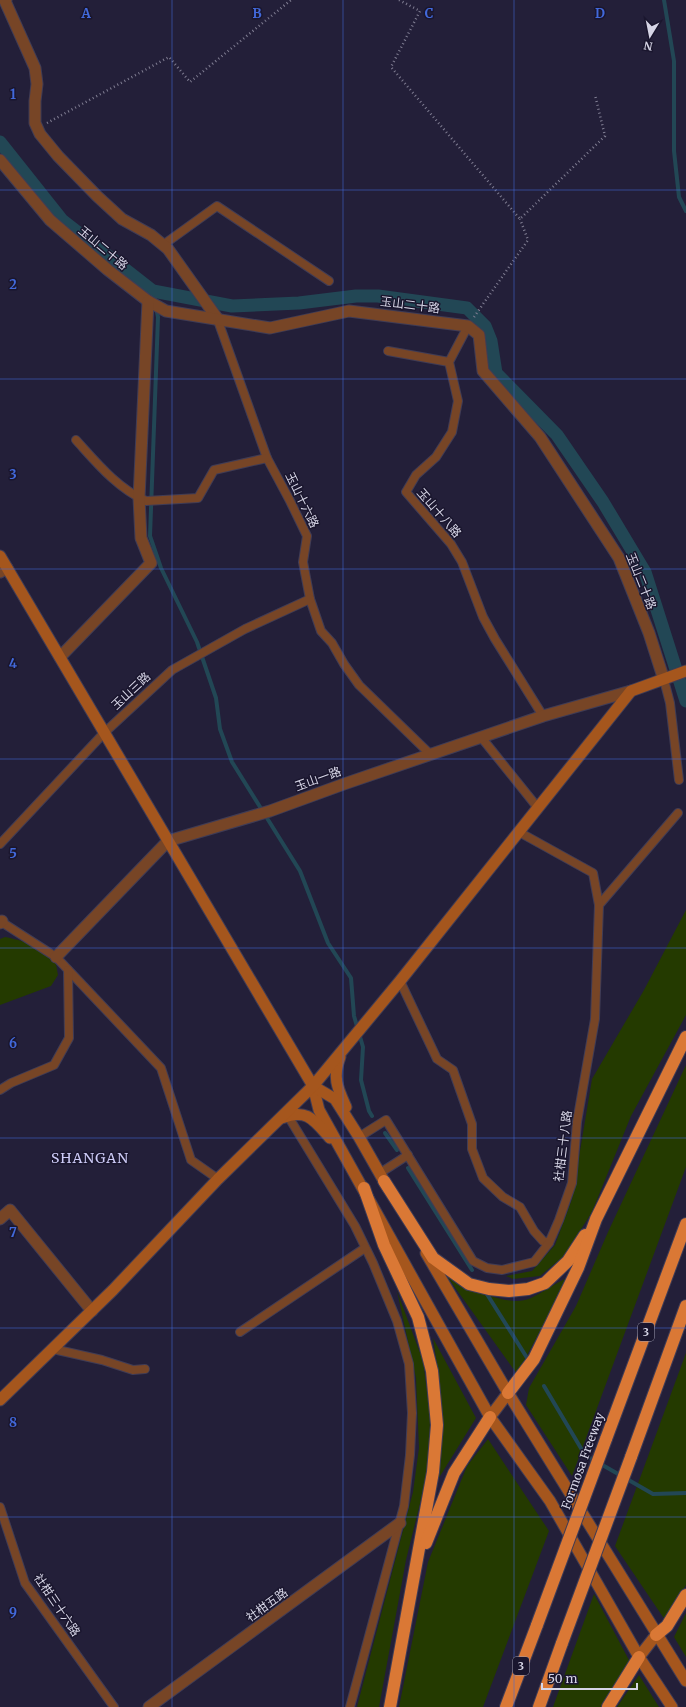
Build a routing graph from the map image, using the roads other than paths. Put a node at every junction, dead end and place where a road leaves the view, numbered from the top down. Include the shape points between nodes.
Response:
1 (6, 0) edge
2 (0, 160) edge
3 (163, 245) junction
4 (329, 281) dead end
5 (149, 302) junction
6 (218, 319) junction
7 (468, 326) junction
8 (388, 351) dead end
9 (449, 362) junction
10 (76, 440) dead end
11 (267, 458) junction
12 (142, 499) junction
13 (0, 556) edge
14 (3, 570) edge
15 (310, 599) junction
16 (60, 657) junction
17 (686, 671) edge
18 (664, 680) junction
19 (631, 691) junction
20 (543, 716) junction
21 (104, 733) junction
22 (481, 737) junction
23 (430, 754) junction
24 (679, 780) dead end
25 (538, 808) junction
26 (678, 813) dead end
27 (519, 832) junction
28 (168, 841) junction
29 (0, 844) edge
30 (599, 905) junction
31 (0, 922) edge
32 (56, 957) junction
33 (68, 970) junction
34 (400, 982) junction
35 (686, 1036) edge
36 (341, 1054) junction
37 (313, 1086) junction
38 (0, 1090) edge
39 (284, 1117) junction
40 (359, 1137) junction
41 (344, 1154) junction
42 (408, 1155) junction
43 (382, 1177) junction
44 (218, 1179) junction
45 (364, 1188) junction
46 (0, 1219) edge
47 (596, 1220) junction
48 (686, 1224) edge
49 (549, 1242) junction
50 (365, 1248) junction
51 (686, 1306) edge
52 (92, 1311) junction
53 (240, 1332) dead end
54 (53, 1349) junction
55 (145, 1369) dead end
56 (508, 1393) junction
57 (0, 1400) edge
58 (490, 1417) junction
59 (0, 1507) edge
60 (400, 1523) junction
61 (686, 1595) edge
62 (407, 1615) junction
63 (656, 1635) junction
64 (639, 1657) junction
65 (686, 1681) edge
66 (114, 1707) edge
67 (149, 1707) edge
68 (350, 1707) edge
69 (390, 1707) edge
70 (506, 1707) edge
71 (539, 1707) edge
72 (608, 1707) edge
73 (672, 1707) edge

1 - 3 street via 35,68 35,123 38,128 58,156 97,196 122,218
2 - 5 street, 玉山二十路 via 50,220
3 - 4 lane via 217,206
3 - 6 street
5 - 6 street, 玉山二十路 via 166,311
5 - 12 street
6 - 7 street, 玉山二十路 via 270,328 349,311
6 - 11 lane, 玉山十六路
7 - 9 lane
7 - 18 street, 玉山二十路 via 479,335 483,370 540,437 619,558
8 - 9 lane
9 - 20 lane, 玉山十八路 via 458,401 452,432 436,457 416,475 406,492 451,544 462,562 483,617
10 - 12 lane via 109,476
11 - 12 lane via 214,470 198,498
11 - 15 lane, 玉山十六路 via 307,536 303,562
12 - 16 street via 141,538 151,563
13 - 14 main road
14 - 16 main road
15 - 21 lane, 玉山三路 via 208,648 172,670
15 - 23 lane, 玉山十六路 via 321,630 360,685
16 - 21 main road
17 - 18 main road
18 - 19 main road
18 - 24 lane via 670,703
19 - 20 street, 玉山一路
19 - 25 main road
20 - 22 street, 玉山一路
21 - 28 main road
21 - 29 lane, 玉山三路
22 - 23 street, 玉山一路
22 - 25 lane
23 - 28 street, 玉山一路 via 258,815
25 - 27 main road
26 - 30 lane
27 - 30 lane, 社柑三十八路 via 593,873
27 - 34 main road
28 - 32 street, 玉山一路
28 - 37 main road
30 - 49 lane, 社柑三十八路 via 595,1019 577,1122 572,1183
31 - 32 lane
32 - 33 lane
33 - 38 lane via 69,1038 54,1065
33 - 44 lane via 161,1068 191,1160
34 - 36 main road
34 - 49 lane via 437,1058 453,1070 472,1124 472,1149 483,1178 503,1197 520,1207 534,1231 544,1241
35 - 47 highway
36 - 37 main road
36 - 40 main road via 335,1075 339,1091
37 - 39 main road
37 - 40 main road via 335,1099
37 - 41 main road via 320,1110
39 - 41 main road via 299,1113 309,1116
39 - 44 main road
39 - 50 lane via 355,1226
40 - 42 lane, 社柑三十八路 via 386,1120
40 - 43 main road
41 - 45 main road
42 - 43 lane
42 - 49 lane, 社柑三十八路 via 473,1261 487,1268 502,1270 515,1267 534,1262
43 - 47 highway via 433,1258 469,1284 489,1289 528,1289 545,1283 568,1261
43 - 56 main road
44 - 52 main road
45 - 58 main road
45 - 62 highway via 384,1245 418,1317 433,1379 438,1425 433,1472
46 - 52 street via 10,1210
47 - 56 highway via 578,1268 534,1359
48 - 70 highway, Formosa Freeway / 3, bridge
50 - 53 lane
50 - 60 lane via 397,1321 409,1364 411,1448
51 - 71 highway, 3, bridge
52 - 54 main road
54 - 55 lane via 133,1370
54 - 57 main road
56 - 58 main road
56 - 63 main road
58 - 62 highway via 451,1480 428,1536
58 - 64 main road via 550,1501
59 - 66 lane, 社柑三十六路 via 25,1583
60 - 67 street, 社柑五路
60 - 68 lane
61 - 63 highway via 667,1626
62 - 69 highway
63 - 64 main road
63 - 65 main road
64 - 72 highway
64 - 73 main road

